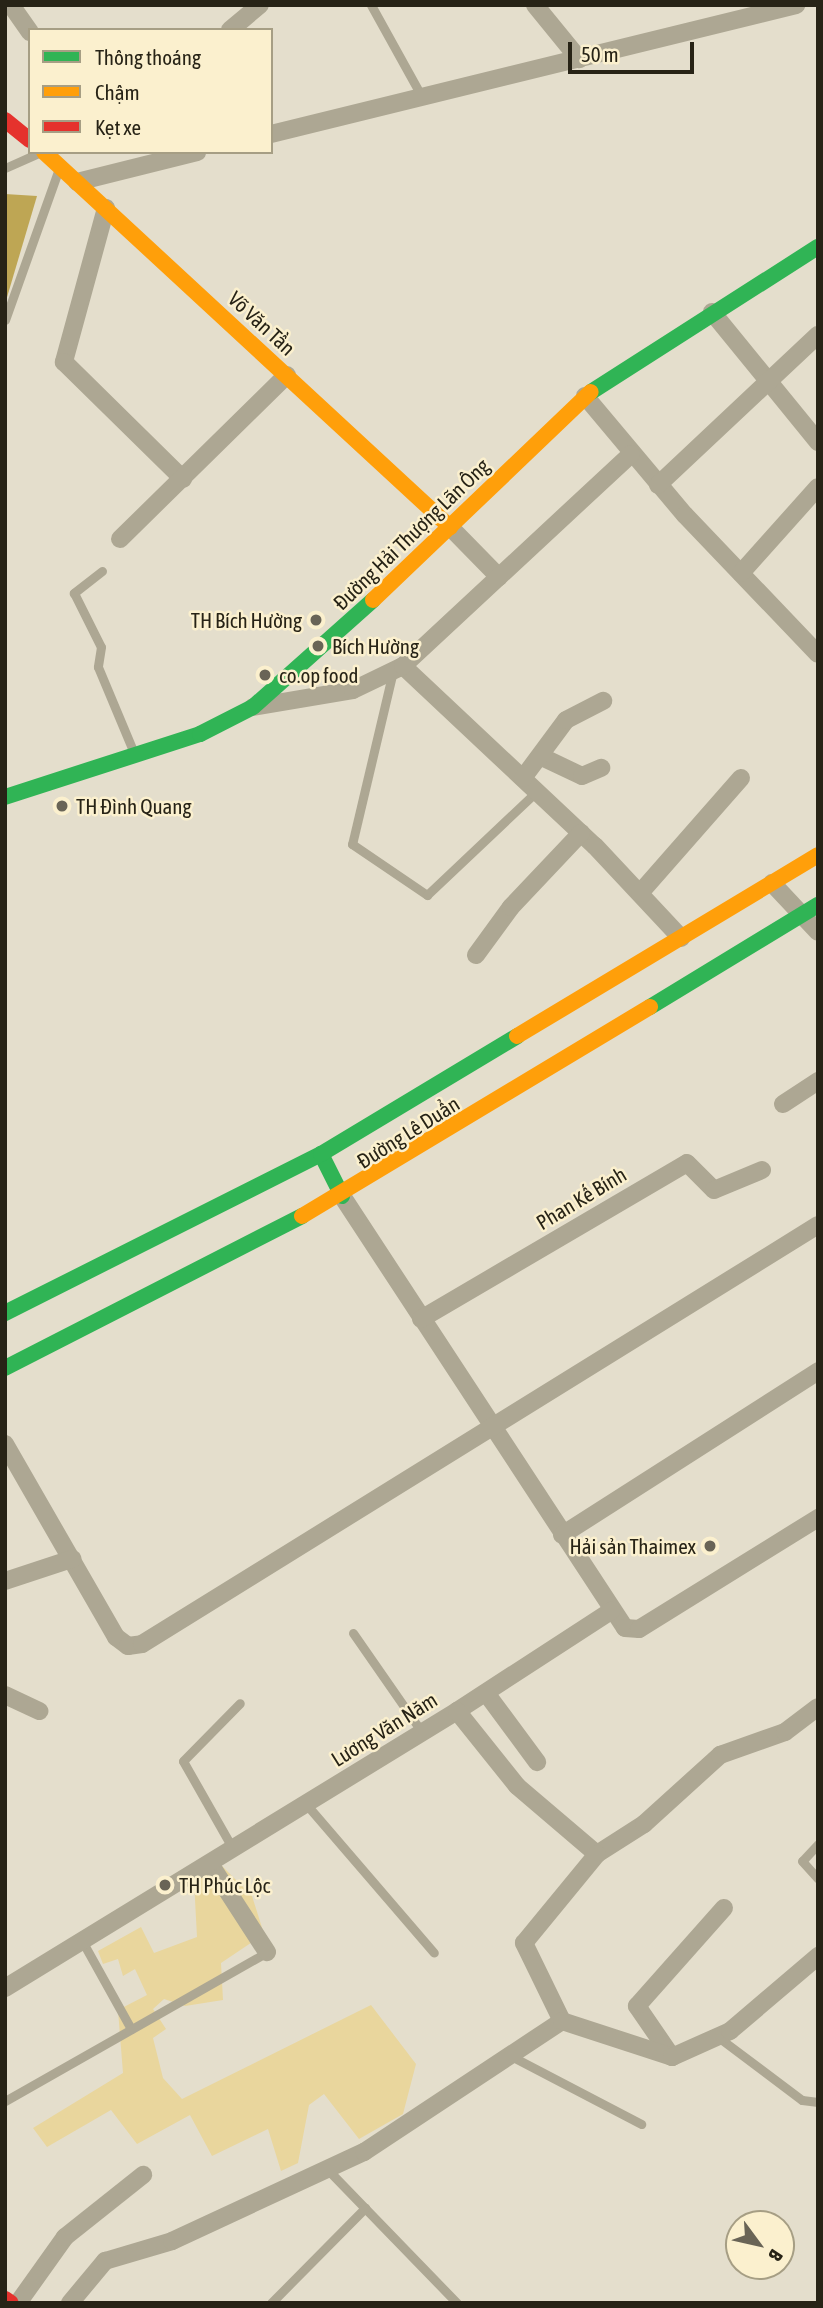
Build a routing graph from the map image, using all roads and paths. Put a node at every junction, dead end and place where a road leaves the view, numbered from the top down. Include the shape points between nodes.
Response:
1 (11, 5) edge
2 (260, 5) edge
3 (371, 5) edge
4 (535, 5) edge
5 (796, 5) edge
6 (232, 28) edge
7 (28, 29) edge
8 (579, 58) junction
9 (422, 97) junction
10 (5, 120) edge
11 (273, 134) edge
12 (28, 138) edge
13 (38, 154) edge
14 (45, 154) edge
15 (189, 154) edge
16 (60, 166) junction
17 (5, 168) edge
18 (77, 181) junction
19 (106, 208) junction
20 (818, 247) edge
21 (712, 313) junction
22 (5, 320) edge
23 (818, 335) edge
24 (287, 375) junction
25 (768, 381) junction
26 (585, 396) junction
27 (818, 442) edge
28 (631, 454) junction
29 (183, 479) junction
30 (658, 485) junction
31 (818, 487) edge
32 (450, 527) junction
33 (120, 539) dead end
34 (102, 571) dead end
35 (741, 573) junction
36 (499, 577) junction
37 (818, 654) edge
38 (398, 668) junction
39 (603, 701) dead end
40 (253, 707) junction
41 (135, 755) junction
42 (542, 757) junction
43 (601, 768) dead end
44 (523, 778) junction
45 (741, 778) dead end
46 (536, 792) junction
47 (5, 797) edge
48 (580, 833) junction
49 (818, 855) edge
50 (772, 883) junction
51 (640, 893) junction
52 (818, 905) edge
53 (802, 915) junction
54 (818, 932) edge
55 (681, 938) junction
56 (476, 955) dead end
57 (818, 1081) edge
58 (783, 1104) dead end
59 (321, 1154) junction
60 (762, 1170) dead end
61 (342, 1196) junction
62 (818, 1225) edge
63 (5, 1313) edge
64 (421, 1319) junction
65 (5, 1368) edge
66 (818, 1371) edge
67 (492, 1427) junction
68 (5, 1444) edge
69 (818, 1518) edge
70 (562, 1535) junction
71 (72, 1559) junction
72 (5, 1581) edge
73 (611, 1611) junction
74 (354, 1633) dead end
75 (486, 1693) junction
76 (5, 1695) edge
77 (240, 1703) dead end
78 (818, 1707) edge
79 (457, 1710) junction
80 (40, 1712) dead end
81 (421, 1731) junction
82 (537, 1762) dead end
83 (306, 1804) junction
84 (818, 1844) edge
85 (233, 1850) junction
86 (597, 1854) junction
87 (210, 1864) junction
88 (818, 1879) edge
89 (724, 1908) dead end
90 (80, 1938) junction
91 (267, 1952) joint
92 (434, 1953) dead end
93 (818, 1956) edge
94 (5, 1988) edge
95 (562, 2021) junction
96 (131, 2029) junction
97 (718, 2037) junction
98 (511, 2056) junction
99 (672, 2057) junction
100 (5, 2101) edge
101 (818, 2102) edge
102 (641, 2124) dead end
103 (329, 2171) junction
104 (143, 2175) dead end
105 (365, 2208) junction
106 (5, 2299) edge
107 (10, 2303) edge
108 (18, 2303) edge
109 (70, 2303) edge
110 (271, 2303) edge
111 (457, 2303) edge

1 - 7 street
2 - 6 street
3 - 9 lane
4 - 8 street
5 - 8 street
8 - 9 street
9 - 11 street
10 - 12 main road
13 - 17 lane
14 - 16 main road, Võ Văn Tần
15 - 18 street
16 - 18 main road, Võ Văn Tần
16 - 22 lane
18 - 19 main road, Võ Văn Tần
19 - 24 main road, Võ Văn Tần
19 - 29 street via 64,362
20 - 21 main road, Đường Hải Thượng Lãn Ông
21 - 25 street
21 - 26 main road, Đường Hải Thượng Lãn Ông
23 - 25 street
24 - 29 street
24 - 32 main road, Võ Văn Tần
25 - 27 street
25 - 30 street
26 - 28 street
26 - 32 main road, Đường Hải Thượng Lãn Ông
28 - 30 street
28 - 36 street
29 - 33 street
30 - 35 street
31 - 35 street
32 - 36 street
32 - 40 main road, Đường Hải Thượng Lãn Ông
34 - 41 lane via 74,593 101,647 97,667
35 - 37 street
36 - 38 street
38 - 40 street via 353,690
38 - 44 street
38 - 46 lane via 352,844 427,895
39 - 42 street via 566,720
40 - 41 main road, Đường Hải Thượng Lãn Ông
41 - 47 main road, Đường Hải Thượng Lãn Ông
42 - 43 street via 582,776
42 - 44 street
44 - 46 street
45 - 51 street
46 - 48 street
48 - 51 street
48 - 56 street
49 - 50 main road, Đường Lê Duẩn
50 - 53 street
50 - 55 main road, Đường Lê Duẩn
51 - 55 street
52 - 53 main road, Đường Lê Duẩn
53 - 54 street
53 - 61 main road, Đường Lê Duẩn
55 - 59 main road, Đường Lê Duẩn
57 - 58 street
59 - 61 main road
59 - 63 main road, Đường Lê Duẩn
60 - 64 street, Phan Kế Bính via 714,1190 687,1163
61 - 64 street
61 - 65 main road, Đường Lê Duẩn
62 - 67 street
64 - 67 street
66 - 70 street
67 - 70 street
67 - 71 street via 142,1644 128,1646 116,1637
68 - 71 street
69 - 73 street via 639,1629 625,1629
70 - 73 street
71 - 72 street
73 - 75 street
74 - 81 lane
75 - 79 street
75 - 82 street
76 - 80 street
77 - 85 lane via 183,1760
78 - 86 street via 785,1732 720,1755 644,1825
79 - 81 street, Lương Văn Năm
79 - 86 street, Lương Văn Năm via 517,1786
81 - 83 street, Lương Văn Năm
83 - 85 street, Lương Văn Năm
83 - 92 lane
84 - 88 lane via 803,1861
85 - 87 street, Lương Văn Năm
86 - 95 street via 524,1943
87 - 90 street, Lương Văn Năm
87 - 91 street
89 - 99 street via 637,2006
90 - 94 street, Lương Văn Năm
90 - 96 lane
91 - 96 lane
93 - 97 street via 753,2015
95 - 98 street
95 - 99 street
96 - 100 lane
97 - 99 street
97 - 101 lane via 803,2100
98 - 102 lane
98 - 103 street
103 - 105 lane
103 - 109 street via 172,2241 105,2261
104 - 108 street via 65,2237
105 - 110 lane
105 - 111 lane
106 - 107 main road

